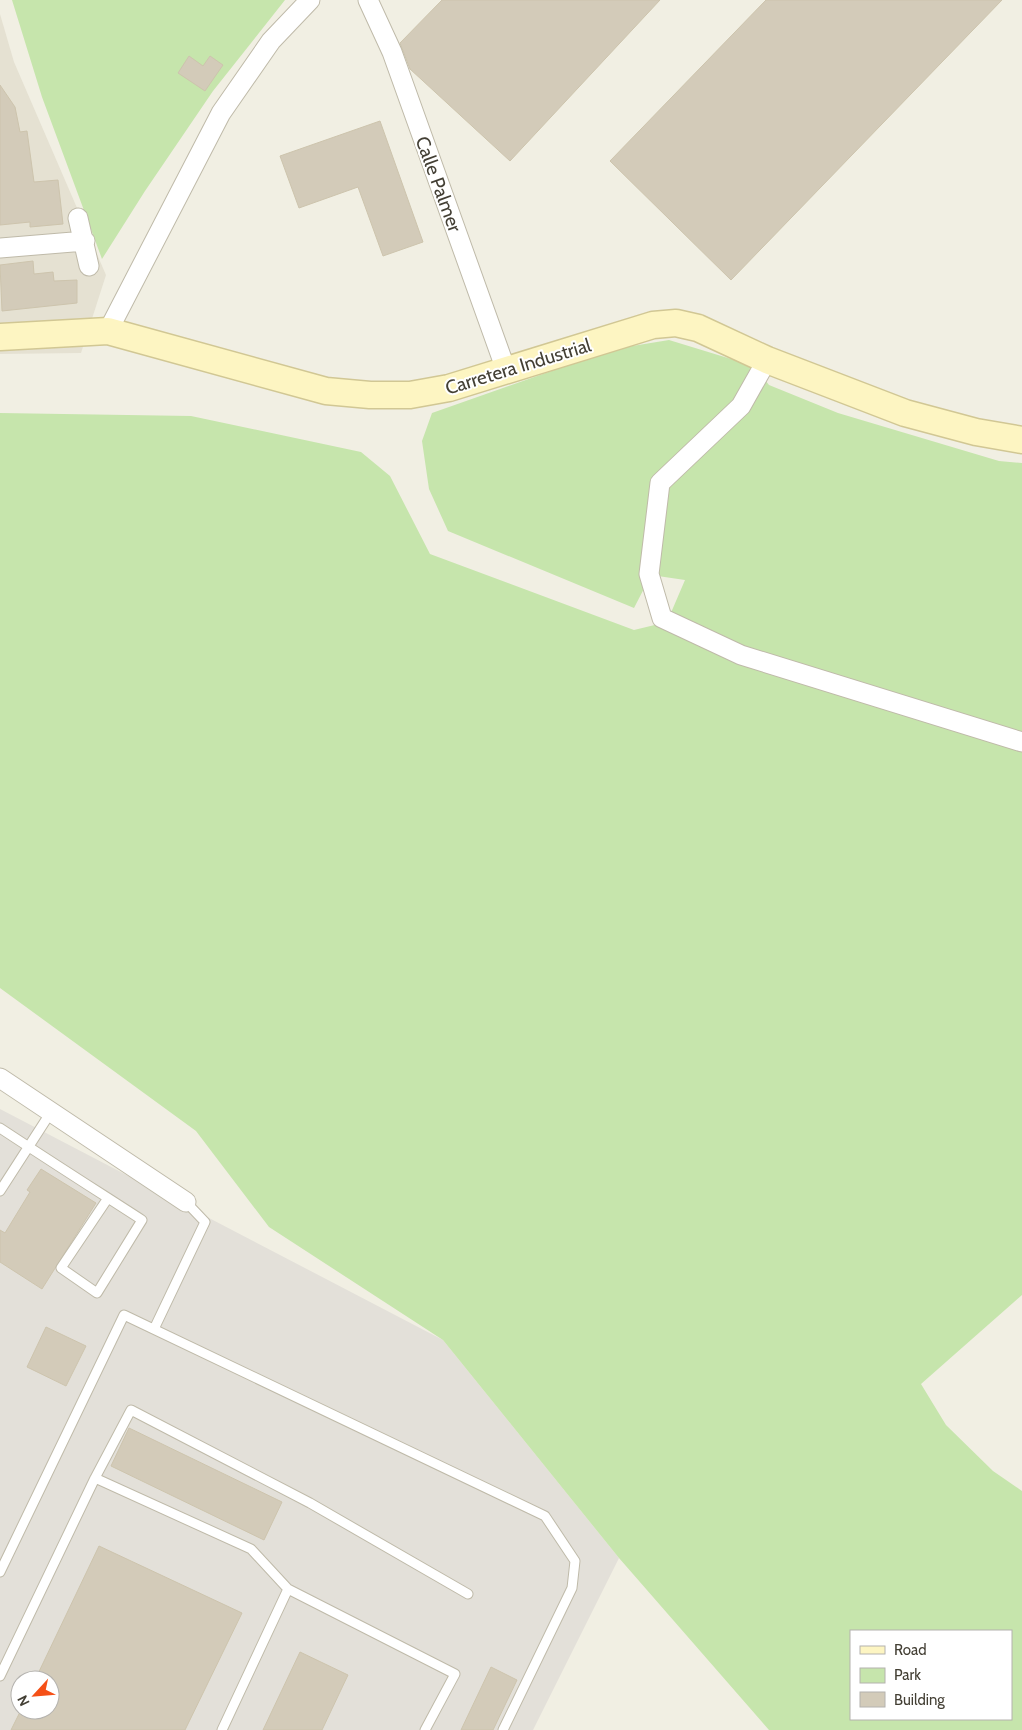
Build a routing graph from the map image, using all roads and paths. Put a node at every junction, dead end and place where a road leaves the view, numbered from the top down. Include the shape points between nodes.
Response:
1 (310, 0) edge
2 (368, 0) edge
3 (78, 218) dead end
4 (85, 241) junction
5 (0, 248) edge
6 (89, 266) dead end
7 (108, 331) junction
8 (0, 338) edge
9 (767, 360) junction
10 (506, 370) junction
11 (1022, 440) edge
12 (1022, 742) edge
13 (0, 1078) edge
14 (51, 1112) junction
15 (0, 1128) edge
16 (29, 1147) junction
17 (0, 1191) edge
18 (108, 1198) junction
19 (186, 1202) joint
20 (154, 1329) junction
21 (96, 1478) junction
22 (0, 1572) edge
23 (288, 1589) junction
24 (468, 1594) dead end
25 (0, 1676) edge
26 (222, 1730) edge
27 (425, 1730) edge
28 (503, 1730) edge

1 - 7 street via 271,41 221,113
2 - 10 street, Calle Palmer via 392,52
3 - 4 street
4 - 5 street
4 - 6 street
7 - 8 street, Carretera Industrial
7 - 10 street, Carretera Industrial via 326,391 344,393 410,395 449,388
9 - 10 street, Carretera Industrial via 698,328 676,323 653,325
9 - 11 street, Carretera Industrial via 905,413 976,432
9 - 12 street via 741,406 660,483 649,574 662,618 741,655
13 - 14 street
14 - 16 lane
14 - 19 street
15 - 16 lane
16 - 17 lane
16 - 18 lane
18 - 18 lane via 142,1220 97,1293 61,1268
19 - 20 lane via 205,1222
20 - 22 lane via 124,1315
20 - 28 lane via 545,1516 575,1561 572,1588
21 - 23 lane via 251,1549
21 - 24 lane via 131,1410 310,1503
21 - 25 lane
23 - 26 lane
23 - 27 lane via 455,1674

